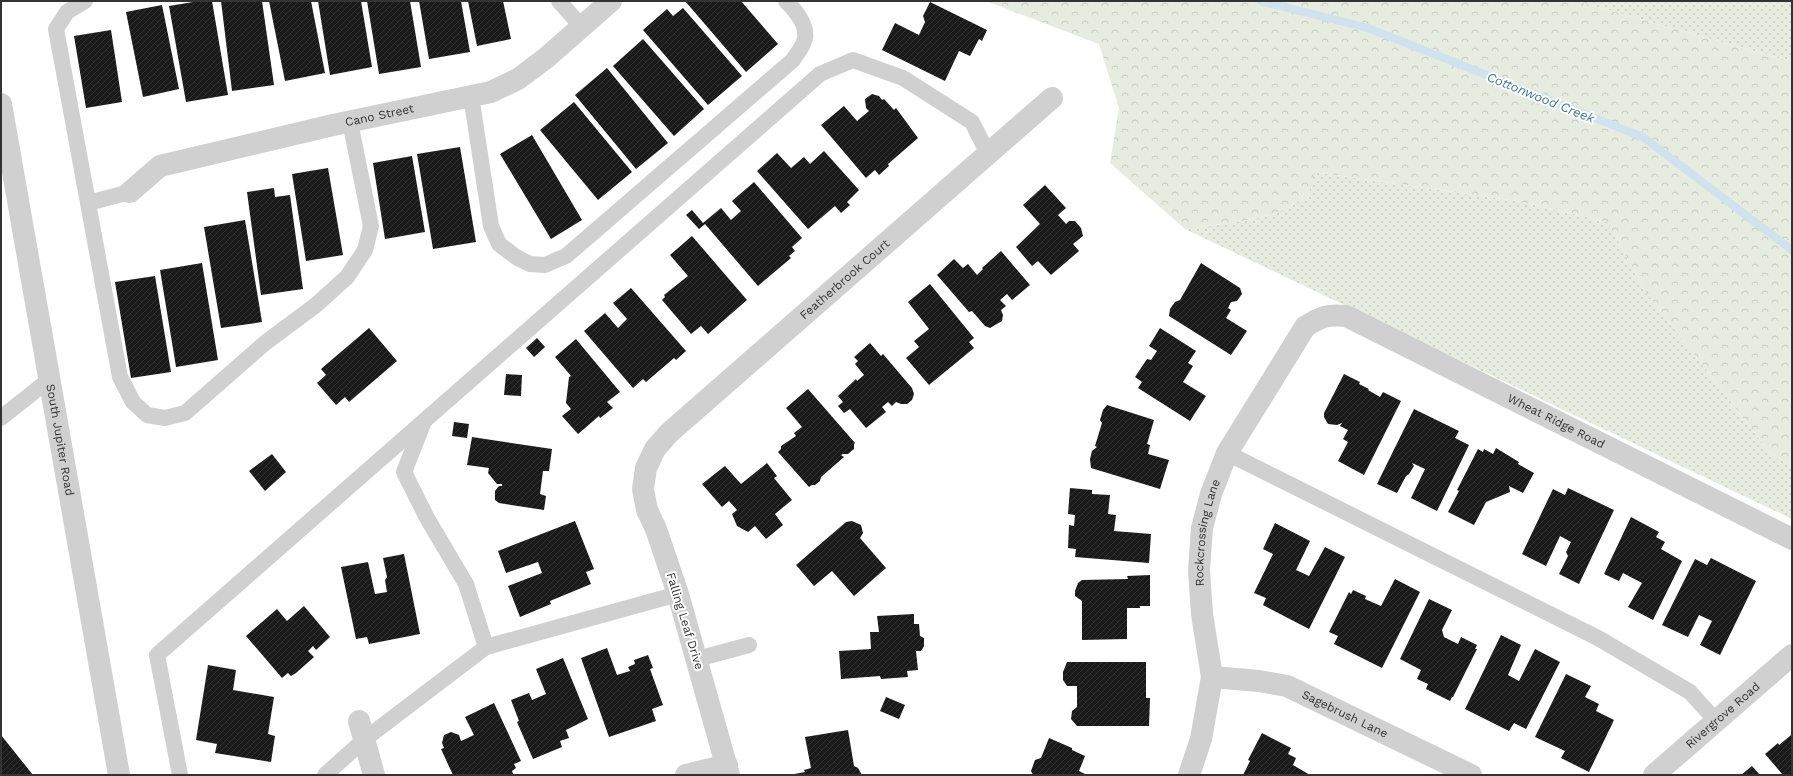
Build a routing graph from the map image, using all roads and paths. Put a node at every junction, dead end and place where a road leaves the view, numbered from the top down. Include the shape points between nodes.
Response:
1 (85, 1) edge
2 (559, 1) edge
3 (611, 1) edge
4 (786, 1) edge
5 (581, 26) junction
6 (471, 96) junction
7 (1052, 98) dead end
8 (1, 104) edge
9 (350, 122) junction
10 (988, 154) junction
11 (6, 165) edge
12 (130, 192) joint
13 (88, 202) junction
14 (1319, 318) joint
15 (50, 379) junction
16 (1, 418) edge
17 (425, 420) junction
18 (1227, 454) junction
19 (646, 468) joint
20 (1792, 539) edge
21 (678, 594) junction
22 (749, 645) dead end
23 (486, 647) junction
24 (1792, 655) edge
25 (697, 659) junction
26 (1212, 677) junction
27 (1717, 722) junction
28 (362, 730) junction
29 (728, 770) edge
30 (120, 775) edge
31 (180, 775) edge
32 (325, 775) edge
33 (374, 775) edge
34 (686, 775) edge
35 (1189, 775) edge
36 (1471, 775) edge
37 (1654, 775) edge

1 - 13 lane via 67,12 56,29
2 - 5 lane
3 - 5 street, Cano Street
4 - 6 lane via 795,10 804,26 804,42 793,60 566,256 545,265 530,264 516,258 499,244 491,226
5 - 6 street, Cano Street via 518,79 492,92
6 - 9 street, Cano Street
7 - 10 street, Featherbrook Court
8 - 11 street, South Jupiter Road
9 - 12 street, Cano Street via 160,166
9 - 13 lane via 371,226 365,250 347,277 316,305 265,342 185,413 165,418 147,415 133,402 120,377
10 - 17 lane via 972,122 903,78 853,60 820,74
10 - 19 street, Featherbrook Court via 669,433 655,449
11 - 15 street, South Jupiter Road
12 - 13 lane
14 - 18 street, Rockcrossing Lane via 1305,327
14 - 20 street, Wheat Ridge Road via 1330,315 1346,316
15 - 16 lane
15 - 30 street, South Jupiter Road
17 - 23 lane via 404,472 426,518 466,584
17 - 31 lane via 157,654
18 - 26 street, Rockcrossing Lane via 1211,494 1202,528 1199,570 1202,614
18 - 27 lane via 1598,638 1690,692
19 - 21 street, Falling Leaf Drive via 643,489 647,510
21 - 23 lane
21 - 25 street, Falling Leaf Drive
22 - 25 lane
23 - 28 lane
24 - 27 street, Rivergrove Road
25 - 29 street, Falling Leaf Drive
26 - 35 street, Rockcrossing Lane via 1201,739
26 - 36 street, Sagebrush Lane via 1287,686
27 - 37 street, Rivergrove Road
28 - 32 lane
28 - 33 street
29 - 34 street

